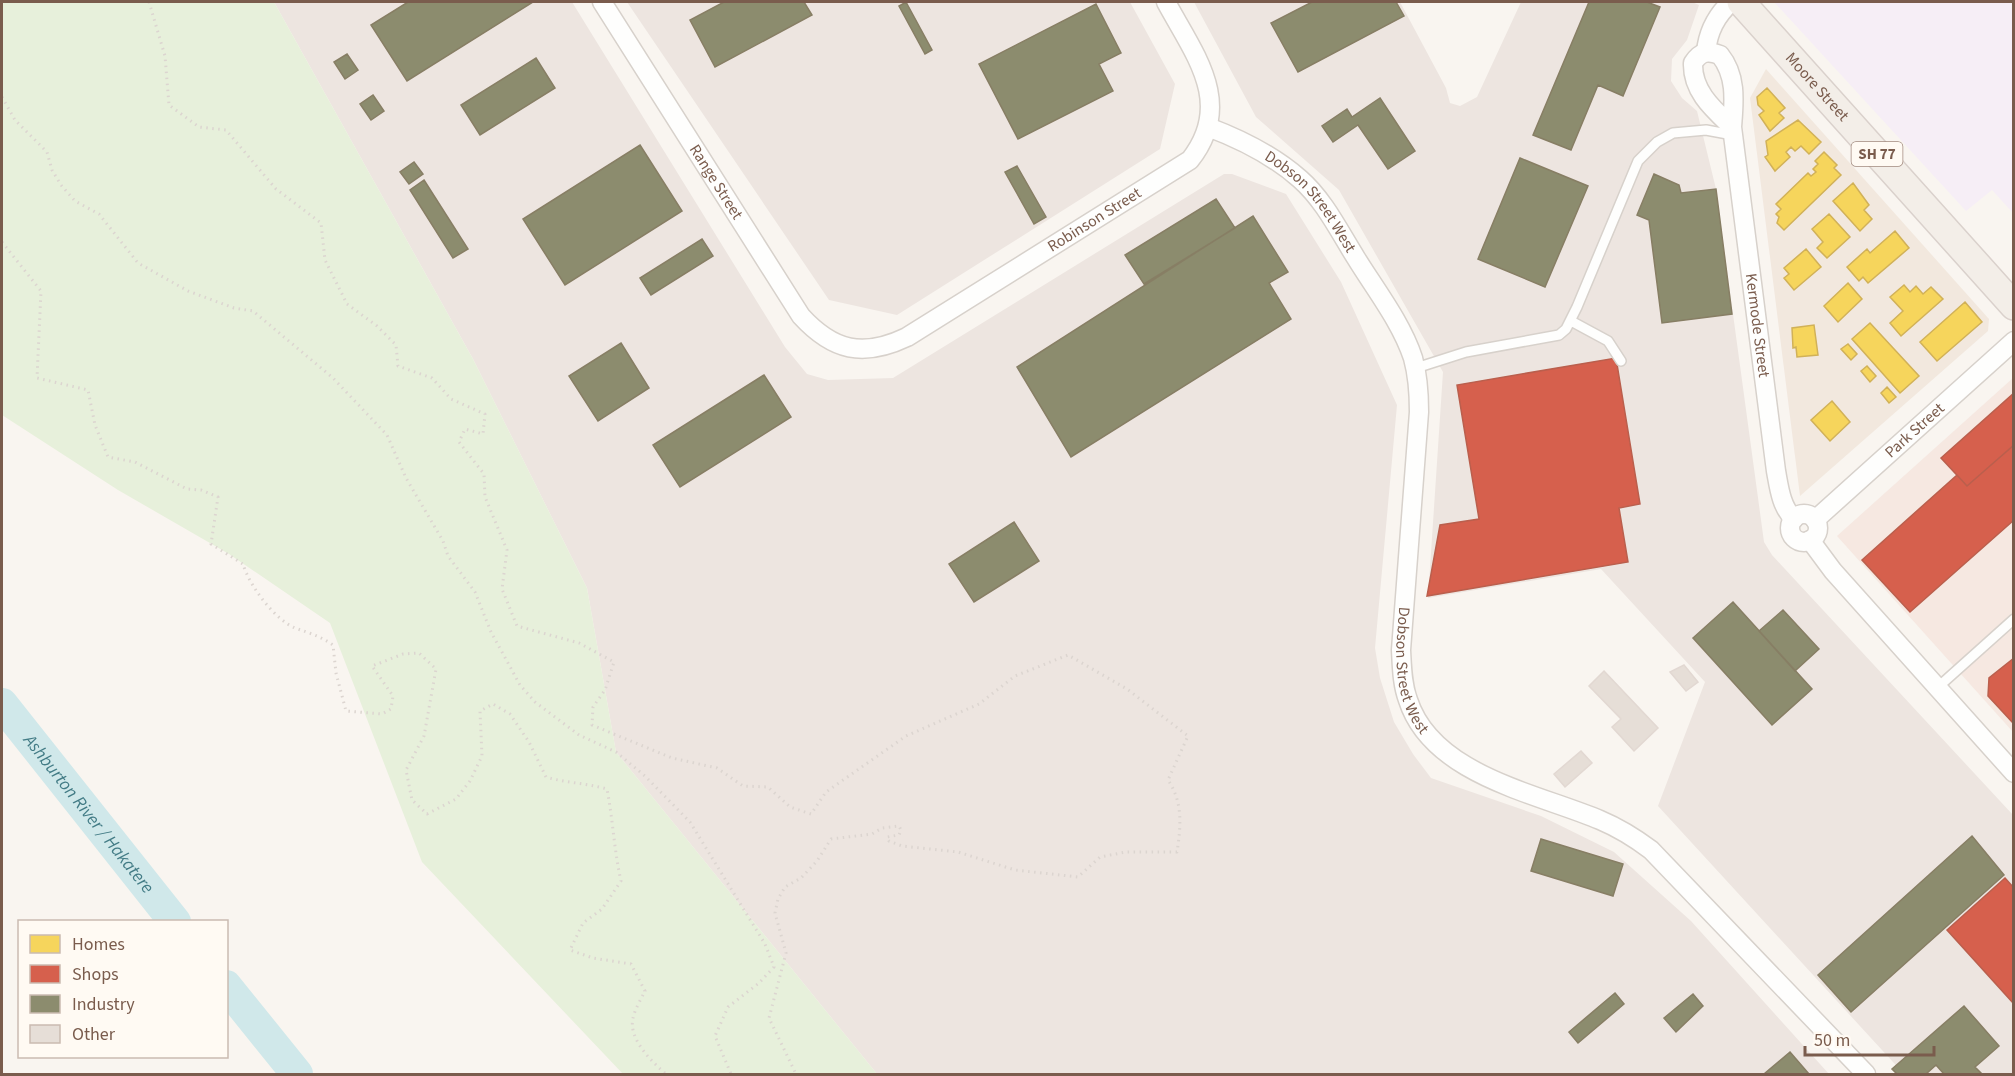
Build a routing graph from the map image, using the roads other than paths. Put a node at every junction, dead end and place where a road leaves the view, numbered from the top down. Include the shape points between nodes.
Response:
1 (602, 2) edge
2 (1166, 2) edge
3 (1731, 2) edge
4 (1741, 2) edge
5 (1706, 52) junction
6 (1208, 127) junction
7 (1732, 131) junction
8 (2013, 306) edge
9 (1570, 321) junction
10 (2013, 341) edge
11 (843, 347) joint
12 (1621, 361) dead end
13 (1416, 368) junction
14 (1794, 519) junction
15 (1815, 520) junction
16 (1810, 540) junction
17 (2013, 619) edge
18 (1937, 688) junction
19 (2013, 773) edge
20 (1866, 1074) edge

1 - 11 street, Range Street via 801,316 822,337
2 - 6 street, Robinson Street via 1203,72 1211,101
3 - 5 street via 1713,24
4 - 8 main road, Moore Street / SH 77
5 - 7 street, Kermode Street via 1720,55 1730,72
5 - 7 street via 1700,53 1693,63 1695,80 1706,101
6 - 11 street, Robinson Street via 1198,149 1177,170 907,337 878,348
6 - 13 street, Dobson Street West via 1286,168 1318,199 1397,325
7 - 9 lane via 1673,133 1638,161
7 - 14 street, Kermode Street via 1776,471 1780,494
9 - 12 lane via 1608,341
9 - 13 lane via 1566,329 1548,339 1466,352
10 - 15 street, Park Street
13 - 20 street, Dobson Street West via 1419,412 1401,650 1406,694 1420,725 1436,745 1480,774 1602,821 1652,850
14 - 15 street via 1804,514
14 - 16 street via 1790,528 1793,536 1801,542
15 - 16 street via 1817,531
16 - 18 street
17 - 18 lane
18 - 19 street

